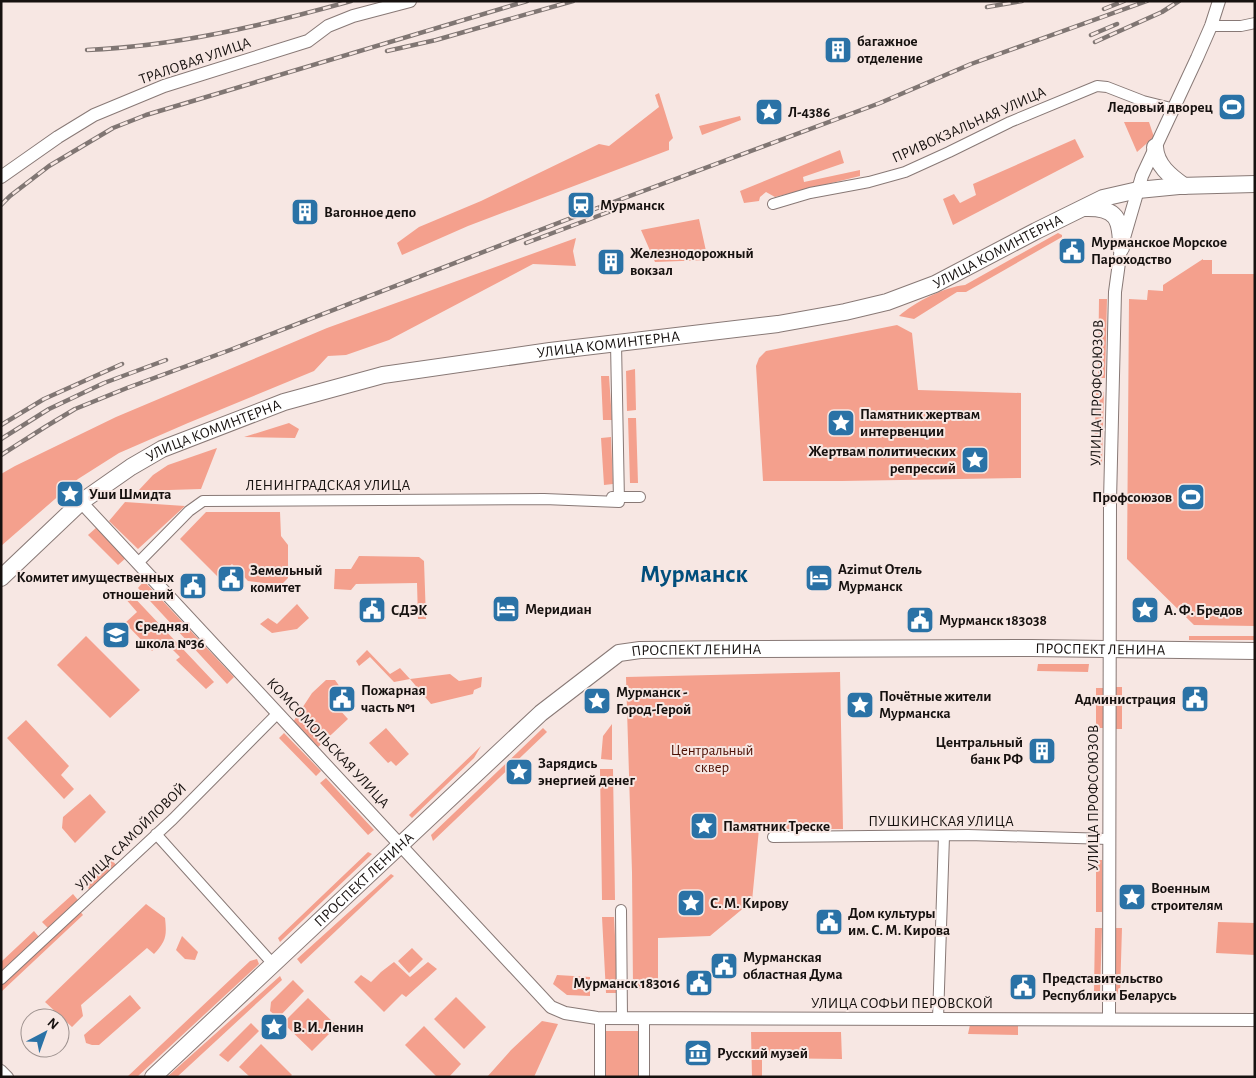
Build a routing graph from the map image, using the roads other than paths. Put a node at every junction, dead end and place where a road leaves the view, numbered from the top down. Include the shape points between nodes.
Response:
1 (410, 1) edge
2 (1219, 1) edge
3 (1255, 23) edge
4 (1211, 26) junction
5 (1175, 109) junction
6 (1155, 147) junction
7 (1, 177) edge
8 (1255, 184) edge
9 (1184, 186) junction
10 (1138, 190) junction
11 (773, 204) dead end
12 (1083, 208) junction
13 (1121, 248) junction
14 (616, 343) junction
15 (640, 497) dead end
16 (619, 500) junction
17 (81, 502) junction
18 (138, 563) junction
19 (1, 578) edge
20 (1109, 649) junction
21 (1255, 651) edge
22 (278, 713) junction
23 (156, 834) junction
24 (944, 836) junction
25 (773, 837) dead end
26 (1109, 839) junction
27 (400, 845) junction
28 (621, 910) dead end
29 (273, 964) junction
30 (1, 979) edge
31 (551, 1007) joint
32 (600, 1018) junction
33 (622, 1018) junction
34 (644, 1018) junction
35 (938, 1019) junction
36 (1109, 1020) junction
37 (1255, 1020) edge
38 (1, 1070) edge
39 (8, 1077) edge
40 (153, 1077) edge
41 (600, 1077) edge
42 (644, 1077) edge

1 - 7 street, ТРАЛОВАЯ УЛИЦА via 353,16 328,26 308,41 164,86 94,115
2 - 4 street, УЛИЦА ПРОФСОЮЗОВ
3 - 4 street
4 - 5 street, УЛИЦА ПРОФСОЮЗОВ
5 - 6 street, УЛИЦА ПРОФСОЮЗОВ
5 - 11 street, ПРИВОКЗАЛЬНАЯ УЛИЦА via 1097,86 1010,122 905,172 810,192
6 - 9 main road via 1161,165
6 - 10 street, УЛИЦА ПРОФСОЮЗОВ
8 - 9 main road, УЛИЦА КОМИНТЕРНА
9 - 10 main road, УЛИЦА КОМИНТЕРНА
10 - 12 main road, УЛИЦА КОМИНТЕРНА via 1103,198
10 - 13 street, УЛИЦА ПРОФСОЮЗОВ
12 - 13 main road via 1104,209 1115,215 1120,228
12 - 14 main road, УЛИЦА КОМИНТЕРНА via 935,284 887,302 778,324
13 - 20 street, УЛИЦА ПРОФСОЮЗОВ via 1115,292
14 - 16 street
14 - 17 main road, УЛИЦА КОМИНТЕРНА via 384,375 292,400 162,449 106,482
15 - 16 street, ЛЕНИНГРАДСКАЯ УЛИЦА
16 - 18 street, ЛЕНИНГРАДСКАЯ УЛИЦА via 204,501 189,511
17 - 18 street, КОМСОМОЛЬСКАЯ УЛИЦА
17 - 19 main road, УЛИЦА КОМИНТЕРНА
18 - 22 street, КОМСОМОЛЬСКАЯ УЛИЦА
20 - 21 main road, ПРОСПЕКТ ЛЕНИНА
20 - 26 street, УЛИЦА ПРОФСОЮЗОВ
20 - 27 main road, ПРОСПЕКТ ЛЕНИНА via 648,649 618,653 548,707
22 - 23 street, УЛИЦА САМОЙЛОВОЙ
22 - 27 street, КОМСОМОЛЬСКАЯ УЛИЦА
23 - 29 street
23 - 30 street, УЛИЦА САМОЙЛОВОЙ
24 - 25 street, ПУШКИНСКАЯ УЛИЦА
24 - 26 street, ПУШКИНСКАЯ УЛИЦА
24 - 35 street
26 - 36 street, УЛИЦА ПРОФСОЮЗОВ
27 - 29 main road, ПРОСПЕКТ ЛЕНИНА
27 - 31 street, КОМСОМОЛЬСКАЯ УЛИЦА
28 - 33 street
29 - 40 main road, ПРОСПЕКТ ЛЕНИНА
31 - 32 street, УЛИЦА СОФЬИ ПЕРОВСКОЙ via 565,1013
32 - 33 street, УЛИЦА СОФЬИ ПЕРОВСКОЙ
32 - 41 street
33 - 34 street, УЛИЦА СОФЬИ ПЕРОВСКОЙ
34 - 35 street, УЛИЦА СОФЬИ ПЕРОВСКОЙ
34 - 42 street
35 - 36 street, УЛИЦА СОФЬИ ПЕРОВСКОЙ
36 - 37 street, УЛИЦА СОФЬИ ПЕРОВСКОЙ
38 - 39 street

